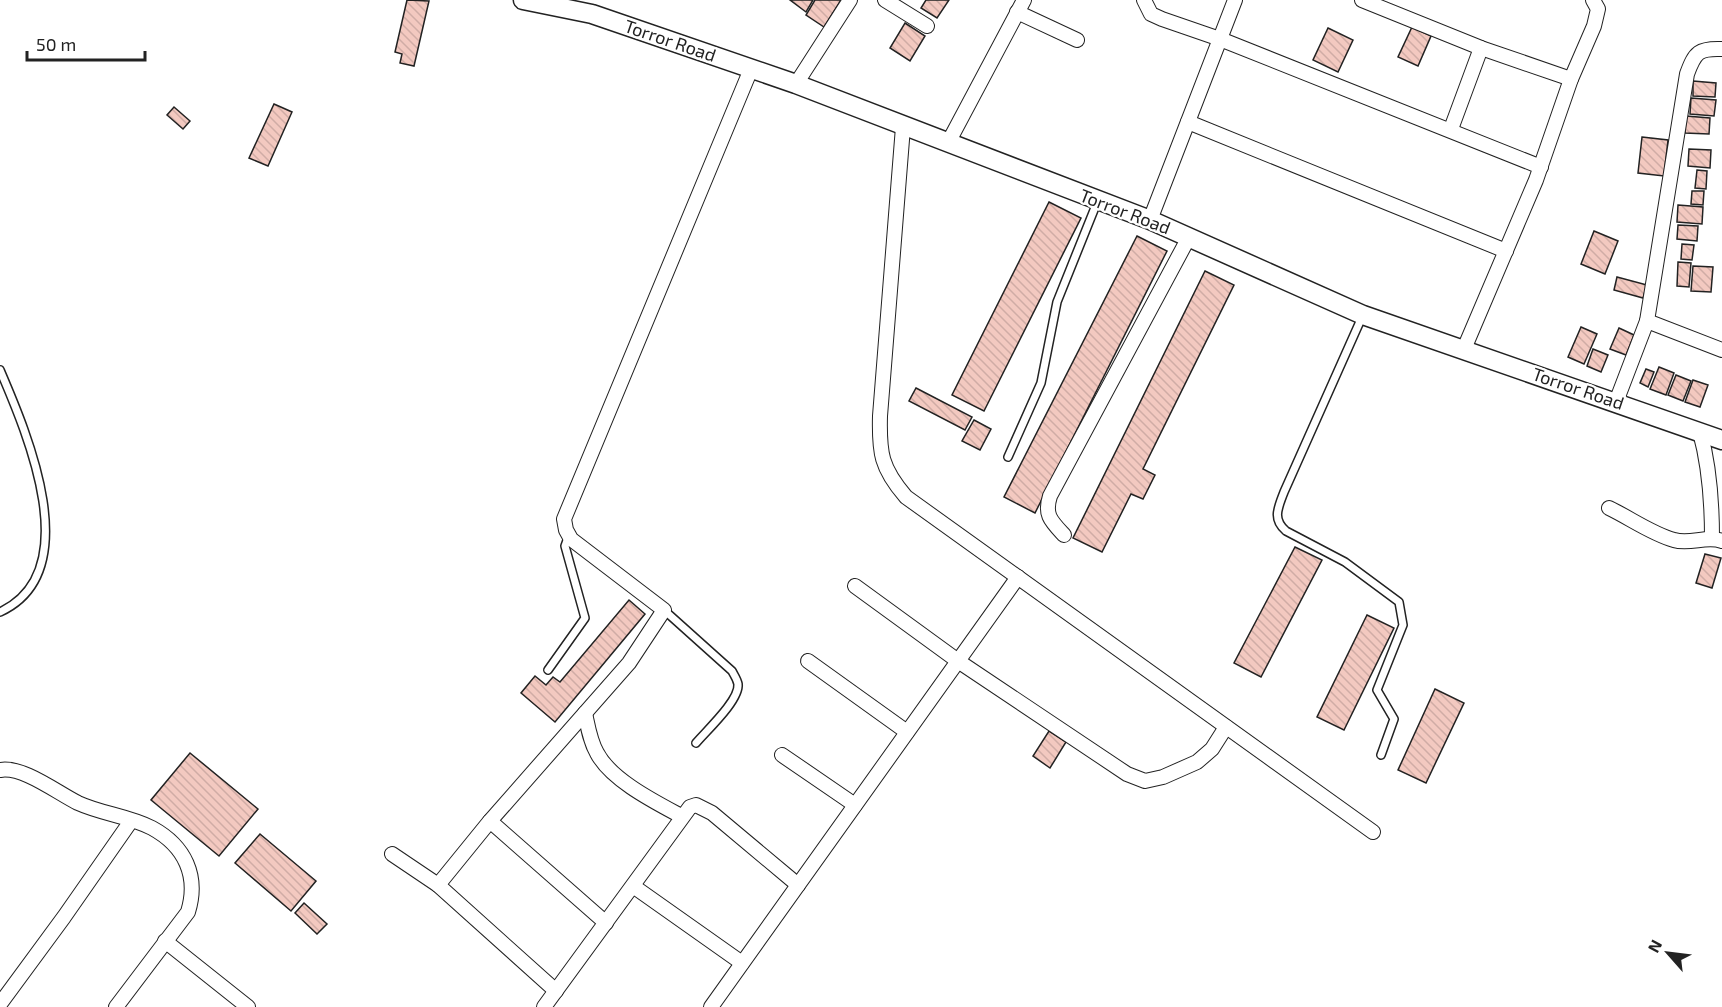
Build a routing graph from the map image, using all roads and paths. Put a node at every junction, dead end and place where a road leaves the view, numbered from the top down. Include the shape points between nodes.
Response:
1 (523, 0) edge
2 (850, 0) edge
3 (885, 0) edge
4 (1144, 0) edge
5 (1235, 0) edge
6 (1362, 0) edge
7 (1593, 0) edge
8 (1021, 6) edge
9 (927, 26) dead end
10 (1220, 39) junction
11 (1077, 40) dead end
12 (1481, 48) junction
13 (1722, 49) edge
14 (751, 69) junction
15 (1571, 79) junction
16 (796, 84) junction
17 (1188, 122) junction
18 (903, 127) junction
19 (1451, 129) junction
20 (948, 143) junction
21 (1541, 167) junction
22 (1098, 200) junction
23 (1150, 220) junction
24 (1189, 237) junction
25 (1506, 251) junction
26 (1363, 315) junction
27 (1647, 321) junction
28 (1464, 349) junction
29 (1722, 350) edge
30 (0, 370) edge
31 (1616, 402) junction
32 (1700, 432) junction
33 (1722, 440) edge
34 (1008, 457) dead end
35 (1609, 508) dead end
36 (569, 535) junction
37 (1064, 535) dead end
38 (1717, 540) edge
39 (1018, 578) junction
40 (855, 586) dead end
41 (664, 610) junction
42 (0, 612) edge
43 (808, 661) dead end
44 (958, 661) junction
45 (548, 670) dead end
46 (585, 713) junction
47 (1226, 727) junction
48 (907, 732) junction
49 (696, 743) dead end
50 (782, 755) dead end
51 (1381, 755) dead end
52 (1, 771) edge
53 (855, 805) junction
54 (681, 816) junction
55 (131, 820) junction
56 (490, 821) junction
57 (1373, 832) dead end
58 (393, 854) dead end
59 (438, 885) junction
60 (798, 885) junction
61 (633, 886) junction
62 (606, 923) junction
63 (165, 941) junction
64 (742, 963) junction
65 (556, 991) junction
66 (4, 1001) edge
67 (116, 1007) edge
68 (248, 1007) edge
69 (544, 1007) edge
70 (711, 1007) edge

1 - 14 street, Torror Road via 592,14
2 - 16 street
3 - 9 street
4 - 10 street via 1151,14
5 - 10 street
6 - 12 street
7 - 15 street via 1598,9 1594,27
8 - 11 street
8 - 20 street
10 - 17 street
10 - 19 street
12 - 15 street
12 - 19 street
13 - 27 street via 1699,52 1687,74
14 - 16 street, Torror Road
14 - 36 street via 569,504 564,519
15 - 21 street
16 - 18 street, Torror Road
17 - 23 street
17 - 25 street
18 - 20 street, Torror Road
18 - 39 street via 880,416 882,460 889,477 906,497
19 - 21 street
20 - 22 street, Torror Road
21 - 25 street
22 - 23 street, Torror Road
22 - 34 lane via 1057,302 1041,383
23 - 24 street, Torror Road
24 - 26 street, Torror Road
24 - 37 street via 1050,496 1048,519
25 - 28 street
26 - 28 street, Torror Road
26 - 51 lane via 1277,515 1286,531 1345,562 1399,602 1404,624 1377,690 1394,719
27 - 29 street
27 - 31 street
28 - 31 street, Torror Road
30 - 42 lane via 32,456 45,509 46,547 38,575 17,604
31 - 32 street, Torror Road
32 - 33 street, Torror Road
32 - 38 street
35 - 38 street via 1673,540
36 - 41 street
36 - 45 lane via 565,546 585,618
39 - 44 street
39 - 47 street
40 - 44 street
41 - 46 street via 630,663
41 - 49 lane via 732,671 738,682 732,702
43 - 48 street
44 - 47 street via 1127,774 1145,781 1197,762 1212,749
44 - 48 street
46 - 54 street via 598,755 612,772 650,800
46 - 56 street
47 - 57 street
48 - 53 street
50 - 53 street
52 - 55 street via 26,773 93,810
53 - 60 street
54 - 60 street via 690,807 702,807
54 - 61 street
55 - 63 street via 152,828 178,848 190,872 194,893 188,912
55 - 66 street
56 - 59 street
56 - 62 street
58 - 59 street
59 - 65 street
60 - 64 street
61 - 62 street
61 - 64 street
62 - 65 street
63 - 67 street
63 - 68 street
64 - 70 street
65 - 69 street

